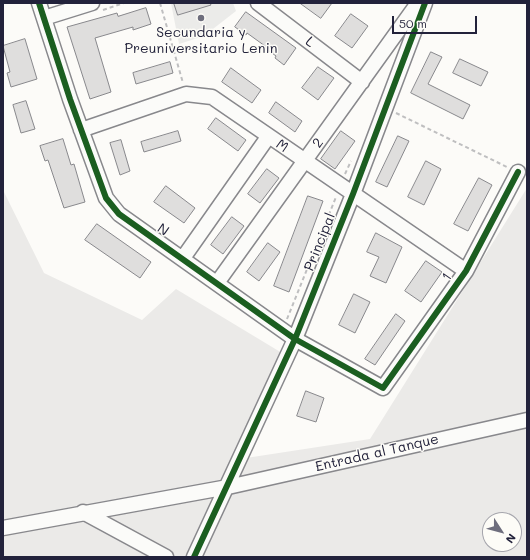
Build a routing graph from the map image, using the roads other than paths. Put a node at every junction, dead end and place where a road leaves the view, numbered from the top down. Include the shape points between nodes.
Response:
1 (39, 3) edge
2 (92, 3) edge
3 (258, 3) edge
4 (418, 3) edge
5 (425, 3) edge
6 (44, 18) junction
7 (362, 82) junction
8 (81, 130) junction
9 (268, 137) junction
10 (305, 162) junction
11 (518, 172) road end
12 (353, 194) junction
13 (183, 258) junction
14 (466, 271) junction
15 (217, 283) junction
16 (295, 339) junction
17 (383, 388) joint
18 (527, 420) edge
19 (228, 487) junction
20 (83, 512) junction
21 (3, 528) edge
22 (166, 557) edge
23 (194, 557) edge

1 - 6 street, N
2 - 6 street
3 - 7 street, L
4 - 7 street, 2
5 - 12 street, Principal
6 - 8 street, N
7 - 10 street, 2
8 - 9 street, M via 186,94 212,97
8 - 13 street, N via 106,198 119,214
9 - 10 street, M
9 - 13 street
10 - 12 street, M
10 - 15 street, 2
11 - 14 street, 1
12 - 14 street, M
12 - 16 street, Principal
13 - 15 street, N
14 - 17 street, 1
15 - 16 street, N
16 - 17 street, N
16 - 19 street, Principal
18 - 19 street, Entrada al Tanque
19 - 20 street, Entrada al Tanque
19 - 23 street, Principal
20 - 21 street, Entrada al Tanque
20 - 22 street

